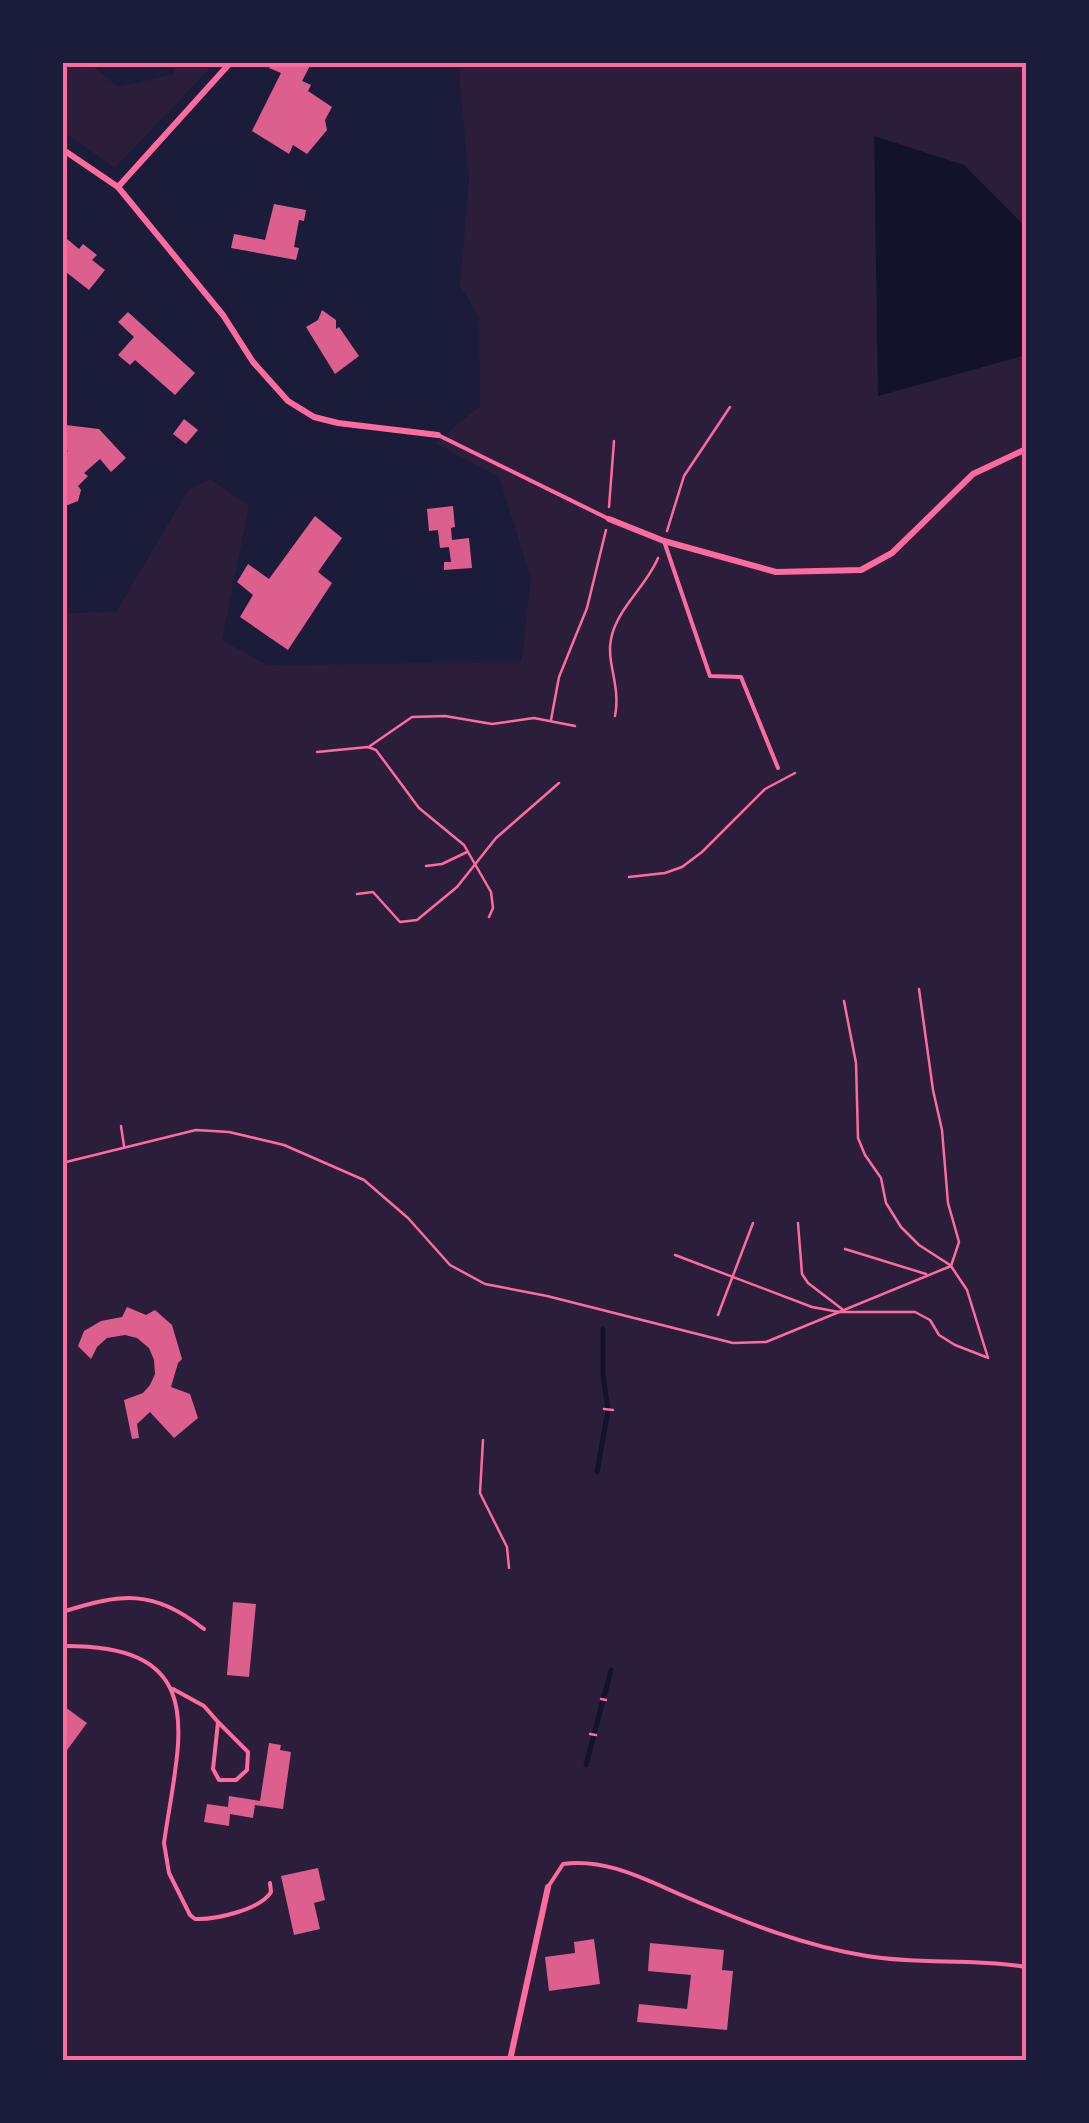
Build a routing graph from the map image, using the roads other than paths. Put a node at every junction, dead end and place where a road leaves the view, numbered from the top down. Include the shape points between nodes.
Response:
1 (232, 62) edge
2 (62, 149) edge
3 (118, 188) junction
4 (438, 435) joint
5 (1026, 449) edge
6 (608, 519) joint
7 (664, 542) junction
8 (778, 768) dead end
9 (62, 1612) edge
10 (204, 1628) dead end
11 (62, 1646) edge
12 (173, 1689) junction
13 (218, 1722) junction
14 (270, 1883) dead end
15 (548, 1887) joint
16 (1026, 1968) edge
17 (510, 2060) edge

1 - 3 street
2 - 3 street
3 - 4 street via 288,401 338,423
4 - 6 lane
5 - 7 street via 973,474 892,553 861,570 776,572
6 - 7 street
7 - 8 lane via 710,676 741,677
9 - 10 lane via 136,1596 176,1607
11 - 12 lane via 132,1654
12 - 13 lane
12 - 14 lane via 179,1736 164,1844 169,1873 195,1920 264,1901
13 - 13 lane via 214,1774 236,1780 247,1770 248,1752
15 - 16 lane via 563,1864 584,1861 632,1873 786,1937 868,1957
15 - 17 street

